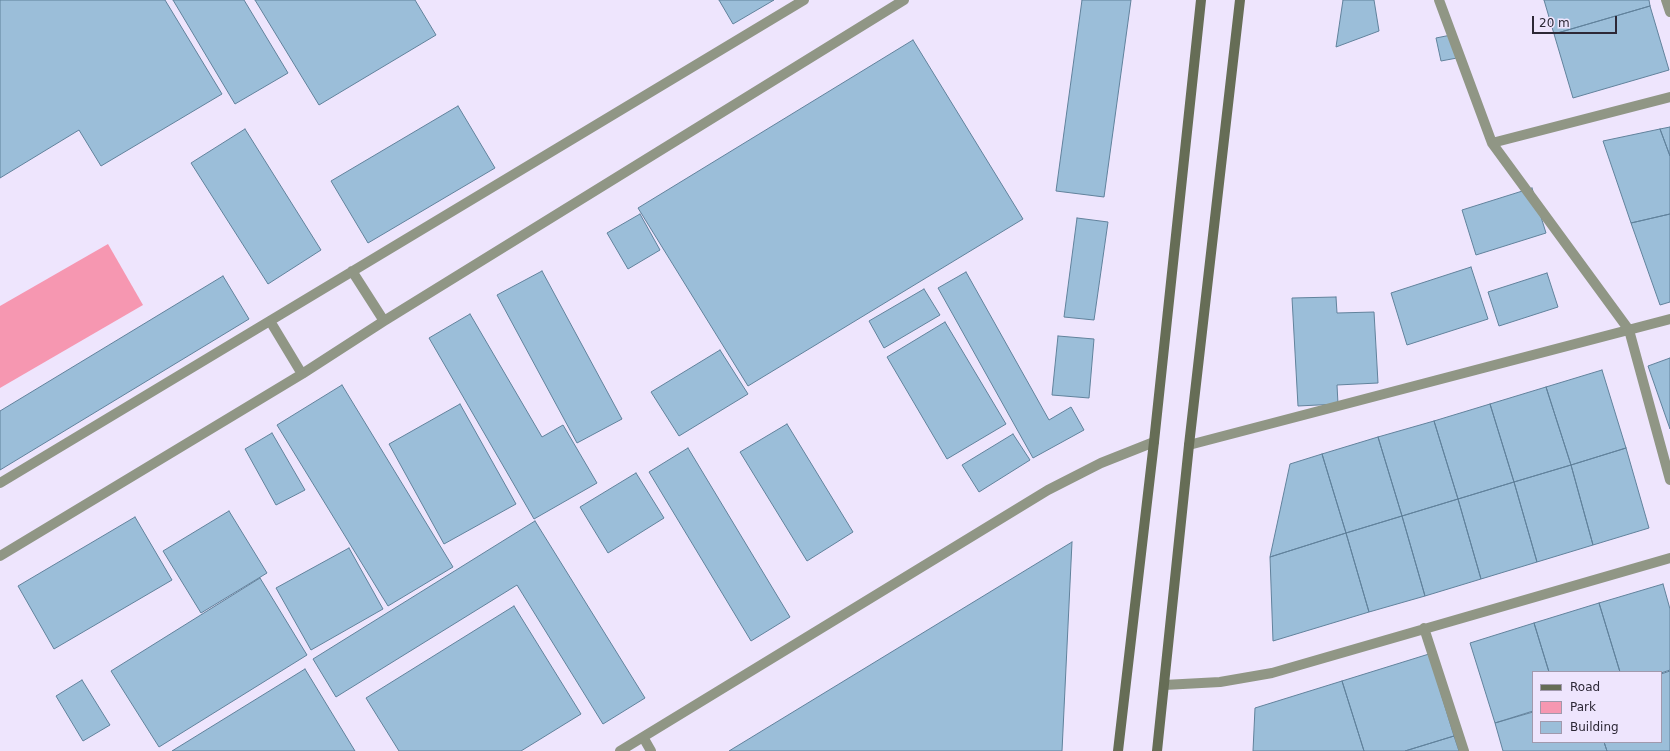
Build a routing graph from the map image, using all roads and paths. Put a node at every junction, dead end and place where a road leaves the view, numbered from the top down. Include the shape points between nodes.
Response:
1 (804, 0) edge
2 (904, 0) edge
3 (1201, 0) edge
4 (1240, 0) edge
5 (1440, 0) edge
6 (1666, 0) edge
7 (1670, 12) edge
8 (1670, 97) edge
9 (1492, 143) junction
10 (352, 271) junction
11 (1670, 319) edge
12 (270, 321) junction
13 (384, 321) junction
14 (1629, 330) junction
15 (302, 374) junction
16 (1154, 442) junction
17 (1189, 445) junction
18 (1670, 480) edge
19 (0, 483) edge
20 (0, 556) edge
21 (1670, 558) edge
22 (1424, 628) junction
23 (1164, 685) junction
24 (643, 737) junction
25 (620, 751) edge
26 (651, 751) edge
27 (1118, 751) edge
28 (1157, 751) edge
29 (1464, 751) edge

1 - 10 street
2 - 13 street
3 - 16 main road
4 - 17 main road
5 - 9 street
6 - 7 street
8 - 9 street
9 - 14 street
10 - 12 street
10 - 13 street
11 - 14 street
12 - 15 street
12 - 19 street
13 - 15 street
14 - 17 street
14 - 18 street
15 - 20 street
16 - 24 street via 1101,463 1048,490
16 - 27 main road
17 - 23 main road
21 - 22 street
22 - 23 street via 1272,673 1220,682
22 - 29 street
23 - 28 main road
24 - 25 street
24 - 26 street

